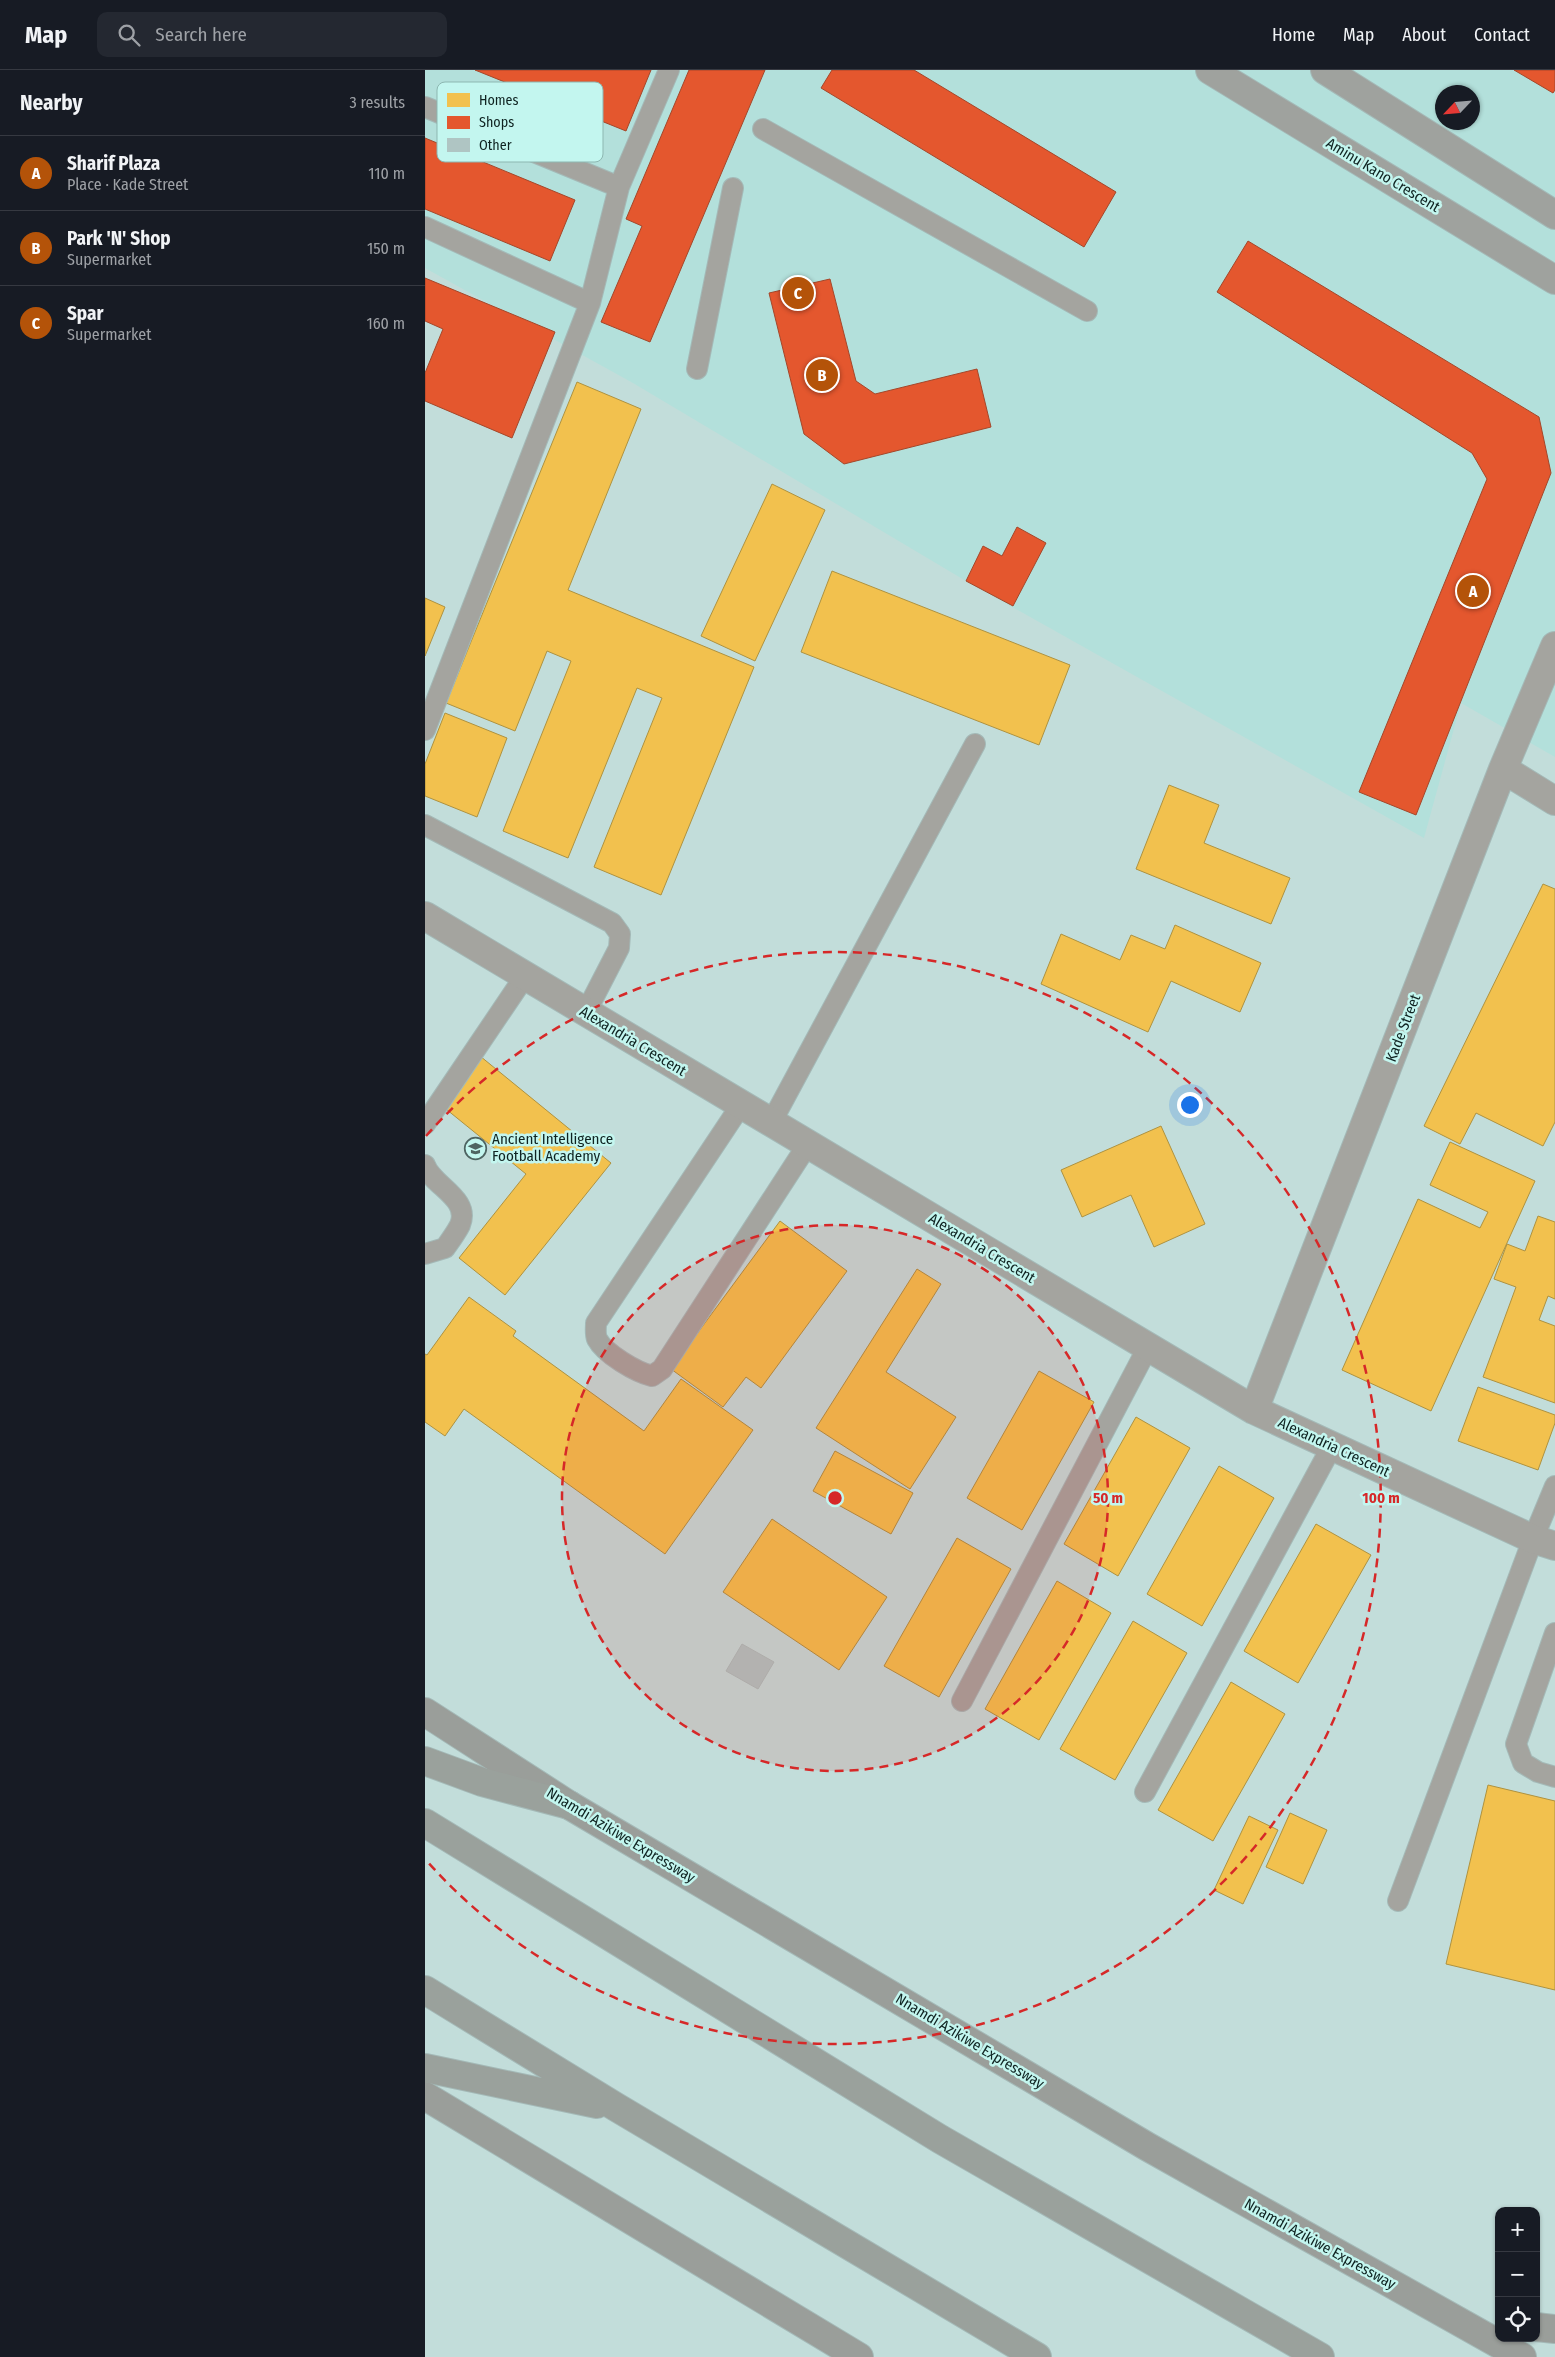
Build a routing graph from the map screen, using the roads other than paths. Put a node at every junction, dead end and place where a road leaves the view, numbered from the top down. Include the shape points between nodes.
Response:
1 (669, 70) edge
2 (1210, 70) edge
3 (1325, 70) edge
4 (425, 107) edge
5 (437, 112) edge
6 (763, 129) dead end
7 (557, 162) edge
8 (619, 188) junction
9 (733, 188) dead end
10 (1555, 215) edge
11 (425, 227) edge
12 (1555, 280) edge
13 (589, 303) junction
14 (1087, 311) dead end
15 (697, 369) dead end
16 (1555, 646) edge
17 (425, 730) edge
18 (975, 744) dead end
19 (1503, 769) junction
20 (1555, 801) edge
21 (425, 825) edge
22 (425, 916) edge
23 (525, 976) junction
24 (586, 1012) junction
25 (741, 1105) junction
26 (771, 1123) junction
27 (425, 1124) edge
28 (808, 1144) junction
29 (425, 1165) edge
30 (425, 1254) edge
31 (1148, 1347) junction
32 (1254, 1410) junction
33 (1332, 1446) junction
34 (1555, 1486) edge
35 (1544, 1543) edge
36 (1555, 1633) edge
37 (962, 1701) dead end
38 (425, 1712) edge
39 (425, 1761) edge
40 (1555, 1777) edge
41 (1145, 1792) dead end
42 (569, 1805) junction
43 (425, 1823) edge
44 (1398, 1901) dead end
45 (425, 1990) edge
46 (425, 2068) edge
47 (425, 2096) edge
48 (617, 2108) junction
49 (1458, 2322) junction
50 (1495, 2325) edge
51 (1540, 2328) edge
52 (1555, 2329) edge
53 (859, 2357) edge
54 (1037, 2357) edge
55 (1320, 2357) edge
56 (1522, 2357) edge

1 - 8 lane
2 - 12 main road, Aminu Kano Crescent
3 - 10 main road
4 - 5 lane
6 - 14 lane
7 - 8 lane
8 - 13 lane
9 - 15 lane
11 - 13 lane
13 - 17 lane
16 - 19 street, Kade Street
18 - 26 lane
19 - 20 street
19 - 32 street, Kade Street
21 - 24 lane via 612,923 620,934 619,948
22 - 23 street, Alexandria Crescent
23 - 24 street, Alexandria Crescent
23 - 27 lane
24 - 25 street, Alexandria Crescent
25 - 26 street, Alexandria Crescent
25 - 28 lane via 596,1323 596,1336 602,1347 639,1373 653,1376 662,1369
26 - 28 street, Alexandria Crescent
28 - 31 street, Alexandria Crescent
29 - 30 lane via 428,1174 455,1198 461,1211 460,1224 445,1248
31 - 32 street, Alexandria Crescent
31 - 37 lane
32 - 33 street, Alexandria Crescent
33 - 35 street, Alexandria Crescent
33 - 41 lane
34 - 35 lane
35 - 44 lane
36 - 40 lane via 1516,1744 1523,1763
38 - 42 highway, Nnamdi Azikiwe Expressway
39 - 42 highway via 482,1782
42 - 49 highway, Nnamdi Azikiwe Expressway via 1148,2147
43 - 55 highway via 940,2140
45 - 48 highway
46 - 48 highway
47 - 53 highway
48 - 54 highway
49 - 50 highway
49 - 56 highway, Nnamdi Azikiwe Expressway
51 - 52 highway

